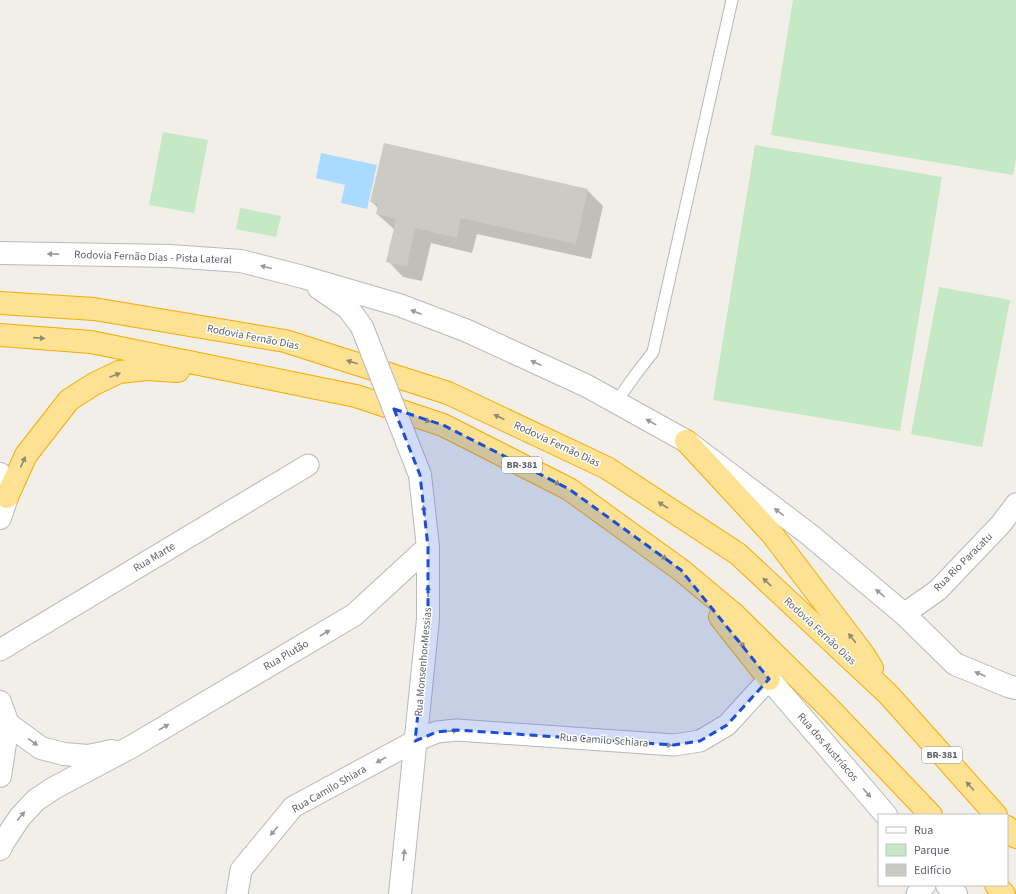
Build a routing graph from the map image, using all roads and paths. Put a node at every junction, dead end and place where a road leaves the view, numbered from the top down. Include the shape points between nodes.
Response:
1 (732, 0) edge
2 (0, 253) edge
3 (303, 277) junction
4 (0, 303) edge
5 (0, 335) edge
6 (356, 396) junction
7 (616, 402) junction
8 (686, 441) junction
9 (308, 465) dead end
10 (0, 474) edge
11 (7, 497) junction
12 (1016, 504) edge
13 (0, 518) edge
14 (428, 546) junction
15 (681, 570) junction
16 (904, 614) junction
17 (0, 650) edge
18 (769, 679) junction
19 (1016, 688) edge
20 (888, 694) junction
21 (0, 702) edge
22 (4, 723) edge
23 (415, 741) junction
24 (130, 747) junction
25 (0, 776) edge
26 (885, 814) edge
27 (930, 814) edge
28 (995, 814) edge
29 (1008, 828) edge
30 (1016, 837) edge
31 (0, 849) edge
32 (925, 886) edge
33 (948, 886) edge
34 (997, 886) edge
35 (237, 894) edge
36 (400, 894) edge
37 (917, 894) edge
38 (956, 894) edge
39 (1004, 894) edge

1 - 7 lane via 653,352
3 -> 2 street, Rodovia Fernão Dias - Pista Lateral via 241,261 170,256
7 -> 3 street via 465,330 399,305
14 -> 3 street, Rua Monsenhor Messias, bridge via 420,475 362,327 348,308
20 -> 4 highway, Rodovia Fernão Dias / BR-381 via 738,554 607,468 448,393 285,341 94,309
5 -> 6 highway, BR-381 via 91,342
11 -> 6 highway via 26,455 69,400 119,372 174,370 340,398
6 -> 15 highway, BR-381 via 443,425 569,489
8 -> 7 street
16 -> 8 street via 810,535
20 -> 8 highway via 864,655 772,534
9 - 17 street, Rua Marte
10 - 11 street
11 - 13 street
12 - 16 street, Rua Rio Paracatu via 1001,524 938,590
23 -> 14 street, Rua Monsenhor Messias via 428,619
24 -> 14 street, Rua Plutão via 354,615
15 -> 18 highway
15 - 27 highway, BR-381 via 735,615 781,659
19 -> 16 street via 955,664
23 -> 18 street, Rua Camilo Schiara via 436,732 458,730 674,745 700,741 727,725
18 -> 26 street, Rua dos Austríacos
28 -> 20 highway, Rodovia Fernão Dias / BR-381
21 - 22 street
22 -> 24 street, Rua Plutão via 41,748 64,754 88,756
22 - 25 street
23 -> 35 street, Rua Camilo Shiara via 293,808 241,870
36 -> 23 street, Rua Monsenhor Messias
31 -> 24 street, Rua Plutão via 20,817 36,800
29 - 30 highway
32 - 37 street
33 - 38 street
34 - 39 highway

